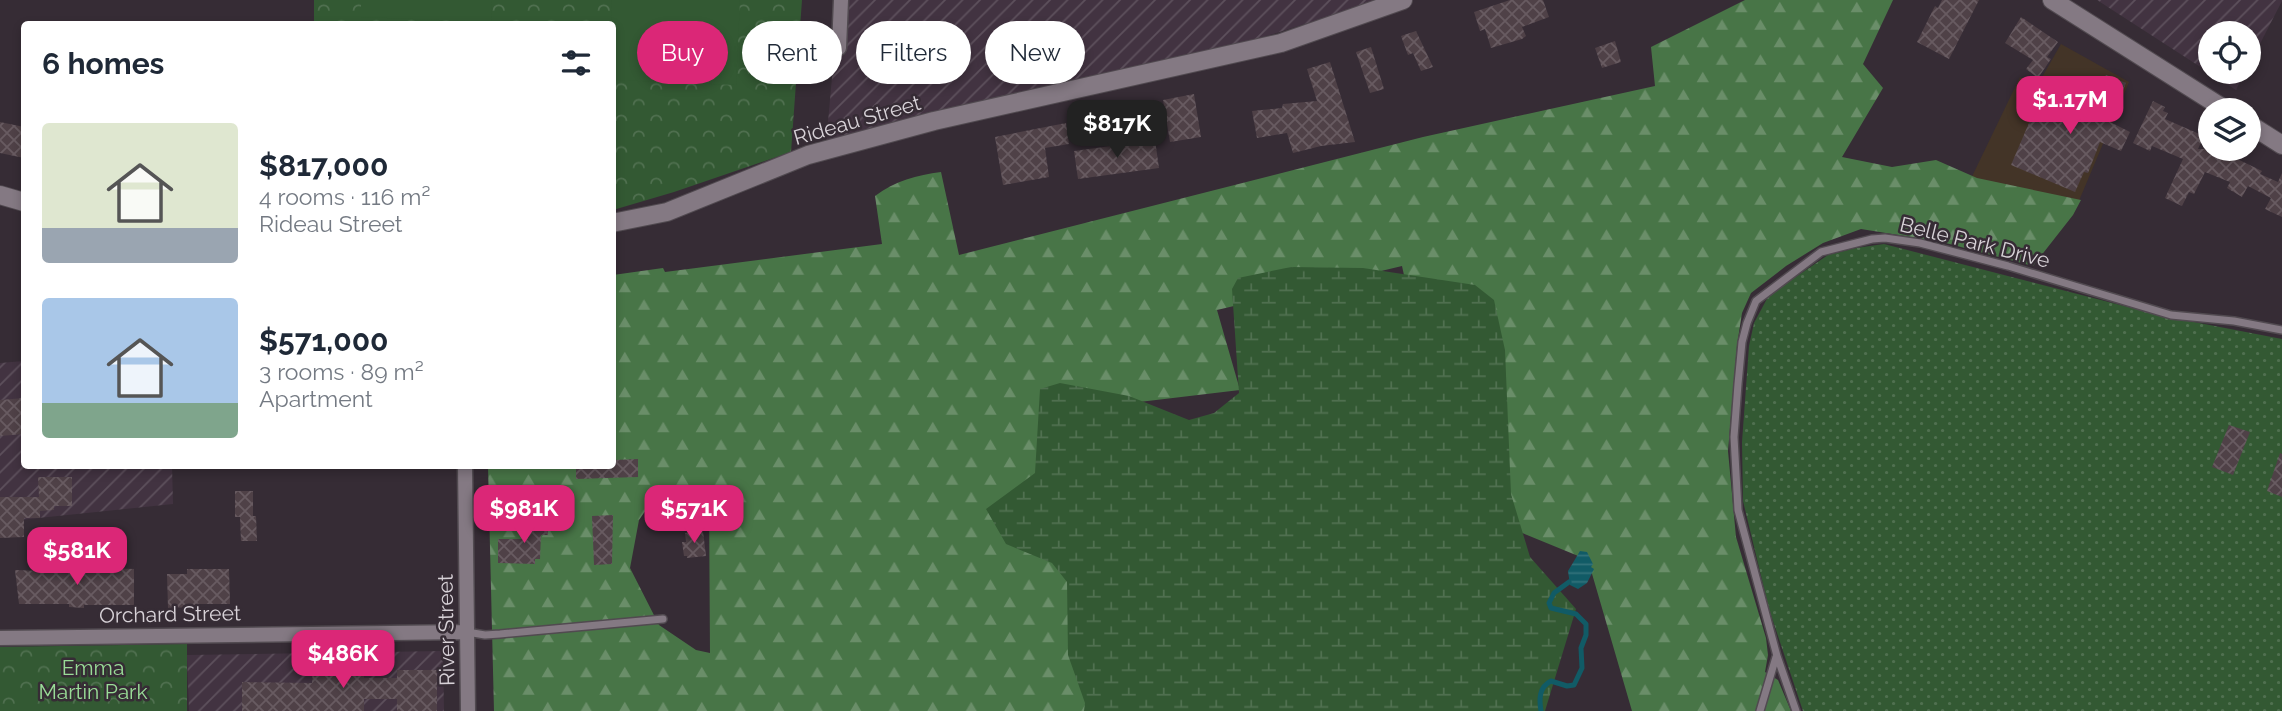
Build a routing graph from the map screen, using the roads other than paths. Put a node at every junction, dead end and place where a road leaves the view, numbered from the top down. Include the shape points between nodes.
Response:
1 (841, 0) edge
2 (1403, 0) edge
3 (2052, 0) edge
4 (840, 21) edge
5 (2207, 98) edge
6 (2261, 132) edge
7 (2282, 145) edge
8 (0, 195) edge
9 (21, 201) edge
10 (616, 222) edge
11 (2282, 330) edge
12 (465, 469) edge
13 (663, 619) dead end
14 (467, 632) junction
15 (0, 638) edge
16 (1777, 656) junction
17 (468, 711) edge
18 (1760, 711) edge
19 (1796, 711) edge

1 - 4 street
2 - 10 street, Rideau Street via 1281,43 934,121 808,155 667,212
3 - 5 street
6 - 7 street
8 - 9 street
11 - 16 lane, Belle Park Drive via 2171,315 1920,243 1872,239 1822,252 1756,301 1747,323 1739,373 1734,437 1738,510
12 - 14 street, River Street
13 - 14 lane via 485,635
14 - 15 street, Orchard Street
14 - 17 street, River Street
16 - 18 lane
16 - 19 lane, Belle Park Drive

